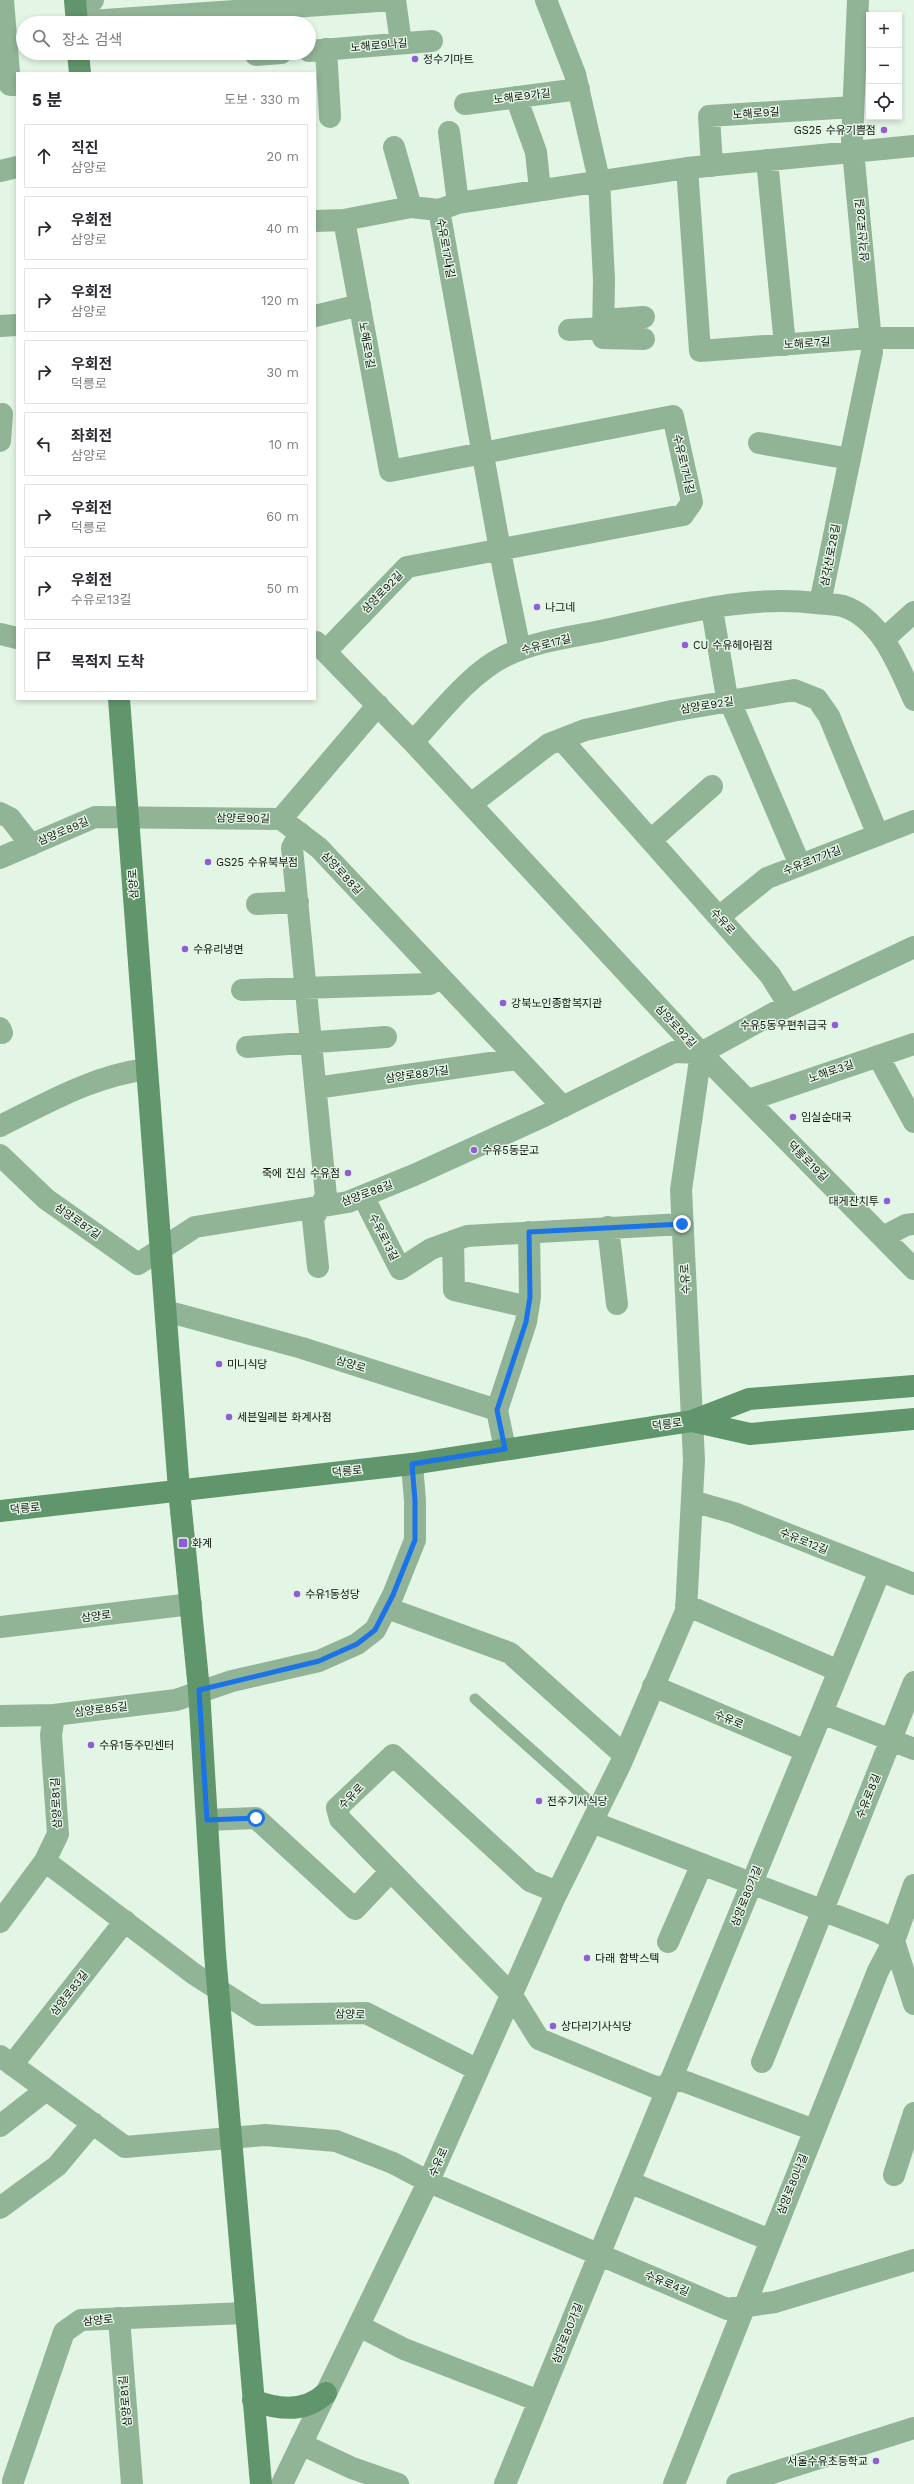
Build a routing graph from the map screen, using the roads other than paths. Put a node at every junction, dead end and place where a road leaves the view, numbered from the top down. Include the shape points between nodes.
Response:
1 (3, 0) edge
2 (75, 0) edge
3 (93, 0) edge
4 (394, 0) edge
5 (546, 0) edge
6 (858, 0) edge
7 (253, 11) edge
8 (76, 16) edge
9 (81, 16) edge
10 (173, 16) edge
11 (432, 41) dead end
12 (401, 43) junction
13 (317, 50) edge
14 (79, 60) edge
15 (80, 72) edge
16 (16, 85) edge
17 (579, 89) junction
18 (516, 97) junction
19 (465, 104) dead end
20 (853, 107) junction
21 (330, 117) dead end
22 (449, 132) dead end
23 (914, 146) edge
24 (394, 147) dead end
25 (855, 151) junction
26 (767, 160) junction
27 (712, 166) junction
28 (16, 167) edge
29 (687, 168) junction
30 (0, 171) edge
31 (599, 180) junction
32 (540, 190) junction
33 (449, 206) junction
34 (411, 207) junction
35 (344, 220) junction
36 (316, 221) edge
37 (360, 305) junction
38 (316, 316) edge
39 (644, 317) dead end
40 (603, 324) junction
41 (16, 325) edge
42 (0, 326) edge
43 (569, 330) dead end
44 (871, 338) junction
45 (914, 338) edge
46 (644, 339) dead end
47 (785, 345) junction
48 (6, 417) edge
49 (0, 441) edge
50 (759, 443) dead end
51 (483, 451) junction
52 (850, 459) junction
53 (390, 471) joint
54 (500, 551) junction
55 (820, 603) junction
56 (712, 609) junction
57 (914, 612) edge
58 (0, 634) edge
59 (16, 638) edge
60 (884, 639) junction
61 (321, 647) edge
62 (520, 650) junction
63 (119, 700) edge
64 (914, 700) edge
65 (730, 702) junction
66 (378, 706) junction
67 (561, 739) junction
68 (413, 742) junction
69 (712, 786) dead end
70 (471, 804) junction
71 (0, 813) edge
72 (128, 816) junction
73 (281, 819) junction
74 (914, 821) edge
75 (300, 833) junction
76 (878, 835) junction
77 (651, 840) junction
78 (31, 845) junction
79 (0, 858) edge
80 (800, 865) junction
81 (298, 902) junction
82 (257, 904) dead end
83 (719, 917) junction
84 (914, 947) edge
85 (439, 976) junction
86 (307, 987) junction
87 (242, 990) dead end
88 (789, 1006) junction
89 (386, 1037) dead end
90 (312, 1041) junction
91 (914, 1044) edge
92 (247, 1047) dead end
93 (701, 1053) junction
94 (878, 1056) junction
95 (518, 1060) junction
96 (148, 1069) junction
97 (316, 1088) junction
98 (749, 1100) junction
99 (563, 1107) junction
100 (914, 1122) edge
101 (0, 1126) edge
102 (0, 1155) edge
103 (363, 1196) junction
104 (320, 1208) junction
105 (682, 1224) junction
106 (914, 1224) edge
107 (608, 1227) junction
108 (529, 1232) junction
109 (883, 1237) junction
110 (452, 1241) junction
111 (161, 1247) junction
112 (318, 1267) dead end
113 (914, 1269) edge
114 (617, 1304) dead end
115 (528, 1307) junction
116 (166, 1311) junction
117 (914, 1386) edge
118 (497, 1410) junction
119 (914, 1419) edge
120 (692, 1421) junction
121 (505, 1449) junction
122 (412, 1464) junction
123 (179, 1490) junction
124 (692, 1501) junction
125 (0, 1510) edge
126 (880, 1571) junction
127 (914, 1584) edge
128 (191, 1604) junction
129 (686, 1605) junction
130 (387, 1608) junction
131 (0, 1627) edge
132 (838, 1671) junction
133 (914, 1682) edge
134 (653, 1686) junction
135 (199, 1690) junction
136 (474, 1699) dead end
137 (822, 1713) junction
138 (54, 1715) junction
139 (0, 1716) edge
140 (891, 1740) junction
141 (914, 1749) edge
142 (806, 1751) junction
143 (624, 1755) junction
144 (595, 1815) junction
145 (207, 1820) junction
146 (45, 1861) junction
147 (702, 1864) junction
148 (391, 1872) junction
149 (751, 1883) junction
150 (914, 1885) edge
151 (557, 1892) junction
152 (822, 1910) junction
153 (125, 1921) junction
154 (0, 1922) edge
155 (904, 1938) edge
156 (668, 1942) dead end
157 (218, 1987) junction
158 (512, 1994) junction
159 (914, 2004) edge
160 (6, 2061) edge
161 (762, 2062) dead end
162 (478, 2070) junction
163 (670, 2083) junction
164 (46, 2090) junction
165 (914, 2113) edge
166 (93, 2123) junction
167 (0, 2126) edge
168 (814, 2130) junction
169 (230, 2140) junction
170 (894, 2175) dead end
171 (429, 2182) junction
172 (629, 2182) junction
173 (0, 2208) edge
174 (770, 2240) junction
175 (599, 2255) junction
176 (914, 2261) edge
177 (744, 2306) junction
178 (245, 2313) junction
179 (119, 2318) junction
180 (358, 2326) junction
181 (326, 2393) junction
182 (253, 2400) junction
183 (539, 2401) junction
184 (914, 2428) edge
185 (301, 2444) junction
186 (12, 2481) edge
187 (132, 2484) edge
188 (261, 2484) edge
189 (282, 2484) edge
190 (398, 2484) edge
191 (505, 2484) edge
192 (674, 2484) edge
193 (737, 2484) edge

1 - 16 street via 10,86
2 - 8 main road
3 - 9 street
4 - 7 street
4 - 12 street
5 - 17 street
6 - 20 street, 삼각산로28길
7 - 10 street
11 - 12 street, 노해로9나길
12 - 13 street, 노해로9나길
13 - 21 street, 노해로9나길
14 - 15 main road
17 - 18 street, 노해로9가길
17 - 31 street
18 - 19 street, 노해로9가길
18 - 32 street via 536,152
20 - 25 street, 삼각산로28길 via 852,140
20 - 27 street, 노해로9길 via 709,116
22 - 33 street
23 - 25 street
24 - 34 street
25 - 26 street
25 - 44 street, 삼각산로28길
26 - 27 street
26 - 47 street
27 - 29 street
28 - 30 street
29 - 31 street
29 - 47 street, 노해로7길 via 700,351
31 - 32 street
31 - 40 street via 604,280
32 - 33 street
33 - 34 street
33 - 51 street, 수유로17나길
34 - 35 street
35 - 36 street
35 - 37 street, 노해로9길
37 - 38 street
37 - 53 street, 노해로9길
39 - 40 street
40 - 43 street
40 - 46 street via 603,338
41 - 42 street
44 - 45 street, 노해로7길
44 - 47 street, 노해로7길
44 - 52 street, 삼각산로28길 via 872,352
48 - 49 street
50 - 52 street
51 - 53 street, 수유로17나길
51 - 54 street, 수유로17나길
51 - 54 street, 수유로17나길 via 673,416 692,502 684,516
52 - 55 street, 삼각산로28길
54 - 61 street, 삼양로92길 via 407,567
54 - 62 street, 수유로17나길
55 - 56 street, 수유로17길 via 788,600
55 - 60 street, 수유로17길 via 844,606 872,624
56 - 62 street, 수유로17길 via 538,644
56 - 65 street via 726,692
57 - 60 street
58 - 59 street
60 - 64 street, 수유로17길
61 - 66 street, 삼양로92길
62 - 68 street, 수유로17길 via 505,656 469,682
63 - 72 main road, 삼양로
65 - 67 street, 삼양로92길 via 672,711 585,730
65 - 76 street, 삼양로92길 via 794,690 817,699 829,716
65 - 80 street
66 - 68 street, 삼양로92길
66 - 73 street, 삼양로90길
67 - 70 street, 삼양로92길 via 549,744
67 - 77 street, 수유로
68 - 70 street, 삼양로92길
69 - 77 street
70 - 93 street, 삼양로92길
71 - 78 street via 10,818
72 - 73 street, 삼양로90길
72 - 78 street, 삼양로89길 via 95,817
72 - 96 main road, 삼양로
73 - 75 street, 삼양로88길
74 - 76 street, 수유로17가길
75 - 81 street via 292,848
75 - 85 street, 삼양로88길 via 319,848
76 - 80 street, 수유로17가길
77 - 83 street, 수유로
78 - 79 street, 삼양로89길
80 - 83 street, 수유로17가길 via 767,878
81 - 82 street
81 - 86 street
83 - 88 street, 수유로 via 770,975
84 - 88 street
85 - 86 street via 430,984
85 - 95 street, 삼양로88길
86 - 87 street
86 - 90 street
88 - 93 street
89 - 90 street
90 - 92 street
90 - 97 street
91 - 94 street, 노해로3길
93 - 98 street, 덕릉로19길
93 - 99 street, 삼양로88길 via 674,1052
93 - 105 street, 수유로 via 681,1190
94 - 98 street, 노해로3길
94 - 100 street
95 - 97 street, 삼양로88가길
95 - 99 street, 삼양로88길
96 - 101 street via 121,1073 90,1082
96 - 111 main road, 삼양로
97 - 104 street via 326,1196
98 - 109 street, 덕릉로19길
99 - 103 street, 삼양로88길
102 - 111 street, 삼양로87길 via 46,1199 138,1264
103 - 104 street, 삼양로88길
103 - 110 street, 수유로13길 via 400,1269 431,1249
104 - 111 street, 삼양로88길 via 195,1227
104 - 112 street via 313,1218
105 - 107 street, 수유로13길
105 - 120 street, 수유로
106 - 109 street via 906,1225
107 - 108 street, 수유로13길
107 - 114 street
108 - 110 street, 수유로13길 via 467,1236
108 - 115 street
109 - 113 street, 덕릉로19길
110 - 115 street via 454,1290
111 - 116 main road, 삼양로
115 - 118 street via 526,1322
116 - 118 street, 삼양로 via 302,1348
116 - 123 main road, 삼양로
117 - 120 main road, 덕릉로 via 750,1399
118 - 121 street
119 - 120 main road, 덕릉로 via 750,1434
120 - 121 main road, 덕릉로
120 - 124 street, 수유로
121 - 122 main road, 덕릉로
122 - 123 main road, 덕릉로
122 - 130 street via 415,1540
123 - 125 main road, 덕릉로
123 - 128 main road, 삼양로
124 - 126 street, 수유로12길 via 734,1513
124 - 129 street, 수유로
126 - 127 street, 수유로12길
126 - 132 street, 삼양로80가길
128 - 131 street, 삼양로
128 - 135 main road, 삼양로
129 - 132 street
129 - 134 street, 수유로 via 686,1611
130 - 135 street via 375,1630 357,1644 319,1661
130 - 143 street via 510,1652
132 - 137 street, 삼양로80가길
133 - 140 street, 수유로8길
134 - 142 street, 수유로
134 - 143 street, 수유로
135 - 138 street, 삼양로85길 via 176,1700
135 - 145 main road, 삼양로
136 - 144 lane
137 - 140 street
137 - 142 street, 삼양로80가길
138 - 139 street, 삼양로85길
138 - 146 street, 삼양로81길 via 51,1736 58,1834
140 - 141 street
140 - 152 street, 수유로8길
142 - 149 street, 삼양로80가길
143 - 144 street, 수유로
144 - 147 street
144 - 151 street, 수유로
145 - 148 street via 256,1818 355,1909
145 - 157 main road, 삼양로
146 - 153 street, 삼양로
146 - 154 street, 삼양로81길
147 - 149 street
147 - 156 street
148 - 151 street, 수유로 via 340,1819 336,1808 393,1755 530,1881
148 - 158 street, 수유로
149 - 152 street
149 - 163 street, 삼양로80가길
150 - 155 street, 삼양로80나길
151 - 158 street, 수유로
152 - 155 street via 879,1932
152 - 161 street, 수유로8길
153 - 157 street, 삼양로 via 194,1974
153 - 160 street, 삼양로83길
155 - 159 street
155 - 168 street, 삼양로80나길 via 878,1971
157 - 162 street, 삼양로 via 258,2015 366,2013
157 - 169 main road, 삼양로
158 - 162 street, 수유로
158 - 163 street, 수유로 via 539,2039 656,2088
160 - 164 street, 삼양로83길
162 - 171 street, 수유로
163 - 168 street via 686,2082
163 - 172 street, 삼양로80가길
164 - 166 street, 삼양로83길
164 - 167 street
165 - 170 street
166 - 169 street, 삼양로83길 via 125,2147
166 - 173 street via 57,2166
168 - 174 street, 삼양로80나길
169 - 171 street via 264,2135 336,2141 393,2163
169 - 178 main road, 삼양로
171 - 175 street, 수유로4길
171 - 180 street, 수유로
172 - 174 street
172 - 175 street, 삼양로80가길
174 - 177 street, 삼양로80나길
175 - 177 street, 수유로4길 via 727,2309
175 - 183 street, 삼양로80가길
176 - 177 street, 수유로4길 via 775,2302
177 - 192 street, 삼양로80나길
178 - 179 street, 삼양로
178 - 182 main road, 삼양로
179 - 186 street, 삼양로 via 82,2320 64,2332
179 - 187 street, 삼양로81길
180 - 181 street, 수유로
180 - 183 street via 404,2349
181 - 182 main road via 317,2402 294,2408 267,2406
181 - 185 street, 수유로
182 - 188 main road, 삼양로
183 - 191 street, 삼양로80가길
184 - 193 street
185 - 189 street, 수유로
185 - 190 street via 352,2468

